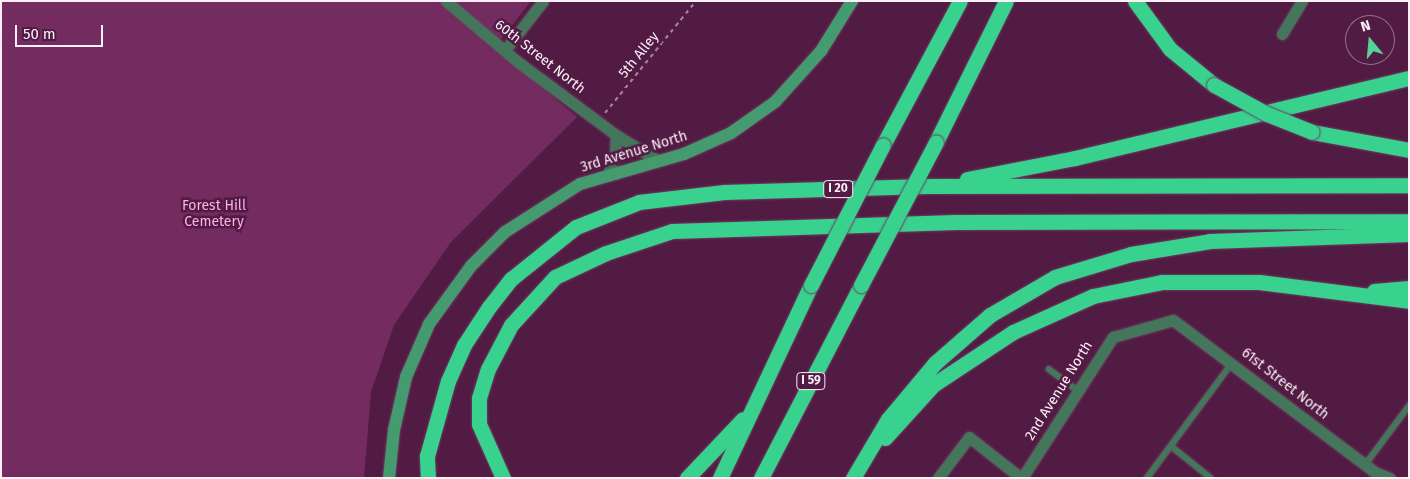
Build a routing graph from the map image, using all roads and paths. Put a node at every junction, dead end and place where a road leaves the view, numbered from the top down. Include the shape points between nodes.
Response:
1 (446, 1) edge
2 (543, 1) edge
3 (696, 1) edge
4 (852, 1) edge
5 (960, 1) edge
6 (1006, 1) edge
7 (1135, 1) edge
8 (1302, 1) edge
9 (1282, 34) dead end
10 (505, 50) junction
11 (1409, 78) edge
12 (598, 121) junction
13 (616, 135) junction
14 (1409, 150) edge
15 (657, 160) junction
16 (608, 174) junction
17 (1409, 185) edge
18 (926, 186) junction
19 (1409, 221) edge
20 (1409, 234) edge
21 (1409, 288) edge
22 (1355, 293) junction
23 (1409, 301) edge
24 (1187, 328) joint
25 (1232, 363) junction
26 (1049, 369) dead end
27 (1077, 390) junction
28 (756, 405) junction
29 (1409, 406) edge
30 (1171, 446) junction
31 (1365, 464) junction
32 (856, 472) edge
33 (1373, 475) edge
34 (389, 478) edge
35 (428, 478) edge
36 (502, 478) edge
37 (687, 478) edge
38 (720, 478) edge
39 (761, 478) edge
40 (938, 478) edge
41 (1022, 478) edge
42 (1147, 478) edge
43 (1211, 478) edge
44 (1390, 478) edge

1 - 10 street, 60th Street North
2 - 10 street
3 - 12 path, 5th Alley
4 - 15 street, 3rd Avenue North via 821,52 775,102 731,133 684,154
5 - 28 highway, bridge via 811,285
6 - 39 highway, I 59, bridge
7 - 14 highway, bridge via 1170,49 1214,85 1267,114 1312,132
8 - 9 street
10 - 12 street, 60th Street North
11 - 18 highway via 1075,158
12 - 13 street, 60th Street North
13 - 15 street, 60th Street North
13 - 16 street via 615,154
15 - 16 street, 3rd Avenue North
16 - 34 street, 3rd Avenue North via 580,184 518,222 458,281 429,324 406,378 394,430
17 - 18 highway, I 20
18 - 35 highway, I 20 via 678,196 639,202 576,227 511,279 464,344 448,381 432,437 427,456
19 - 36 highway via 956,222 672,230 606,253 555,277 511,325 488,369 479,398 479,424
20 - 32 highway via 1210,241 1132,254 1055,277 990,315 935,363 888,419
21 - 22 highway
22 - 23 highway
22 - 32 highway via 1259,282 1172,282 1093,296 1013,332 933,385
24 - 25 street, 61st Street North
24 - 27 street, 2nd Avenue North via 1173,320 1113,337
25 - 30 lane
25 - 31 street, 61st Street North
26 - 27 lane
27 - 41 street, 2nd Avenue North
28 - 37 highway
28 - 38 highway
29 - 31 lane
30 - 42 lane
30 - 43 lane
31 - 33 street, 61st Street North
33 - 44 street, 61st Street North
40 - 41 street via 969,437

